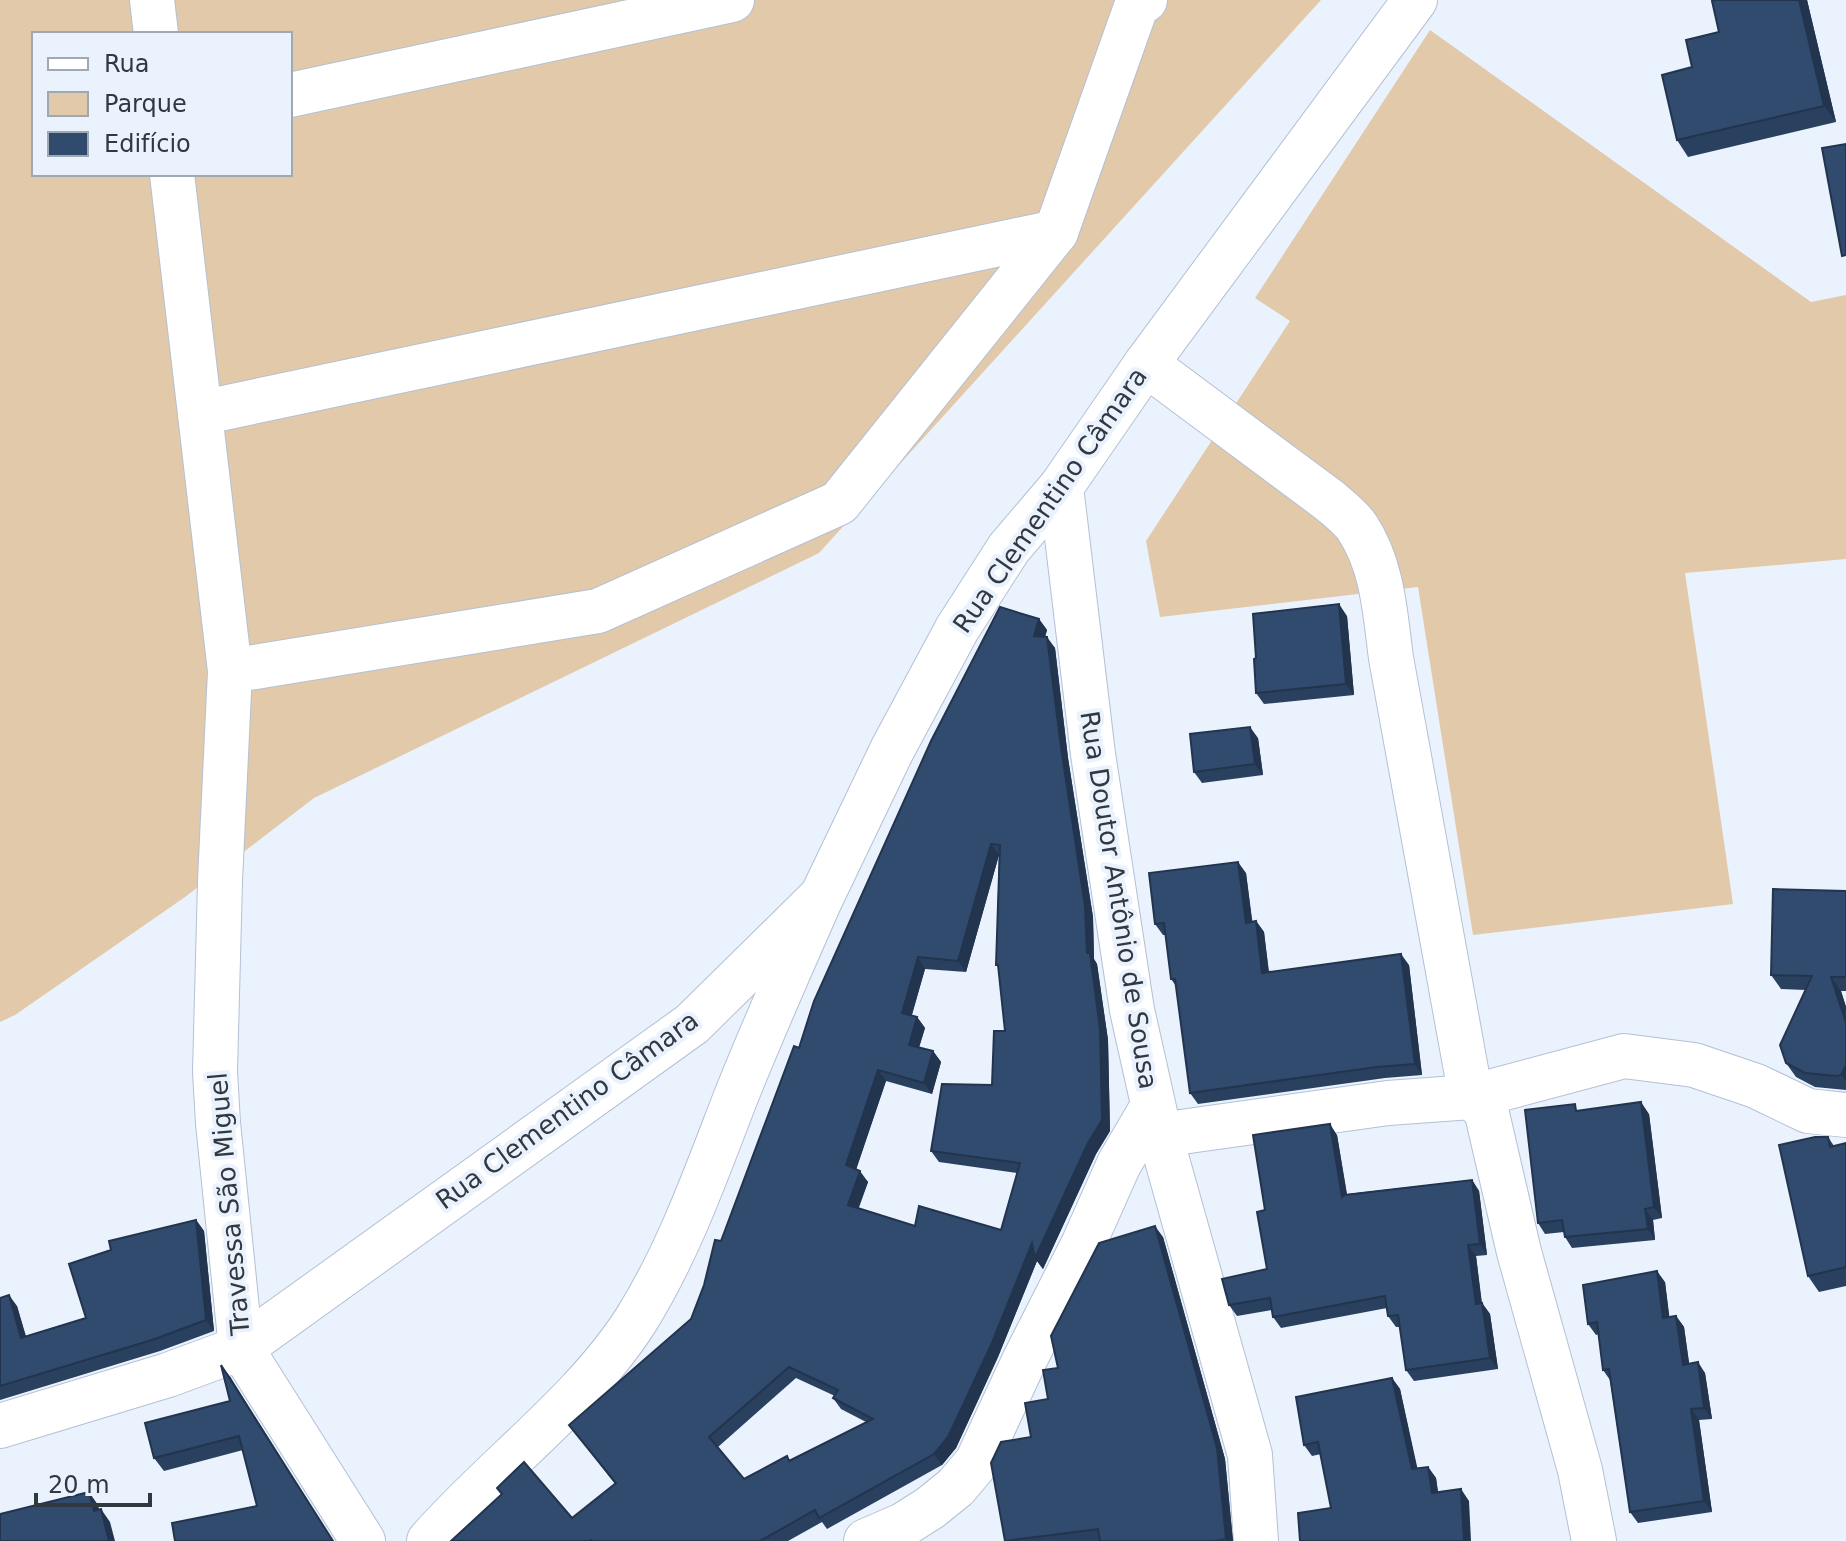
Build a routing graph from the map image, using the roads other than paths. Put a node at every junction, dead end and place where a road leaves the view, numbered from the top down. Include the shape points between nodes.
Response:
1 (152, 0) edge
2 (732, 0) edge
3 (1145, 0) edge
4 (1415, 0) edge
5 (156, 32) edge
6 (292, 95) edge
7 (172, 176) edge
8 (1056, 232) junction
9 (1146, 364) junction
10 (200, 413) junction
11 (1061, 487) junction
12 (230, 671) junction
13 (822, 896) junction
14 (1471, 1097) junction
15 (1846, 1115) edge
16 (1156, 1120) junction
17 (241, 1348) junction
18 (0, 1426) edge
19 (363, 1541) edge
20 (429, 1541) edge
21 (866, 1541) edge
22 (1256, 1541) edge
23 (1594, 1541) edge

1 - 5 street
2 - 6 street
3 - 8 street via 1136,7
4 - 9 street, Rua Clementino Câmara
7 - 10 street, Travessa São Miguel
8 - 10 street
8 - 12 street via 839,503 598,611
9 - 11 street, Rua Clementino Câmara
9 - 14 street via 1330,501 1355,524 1373,555
10 - 12 street, Travessa São Miguel
11 - 13 street, Rua Clementino Câmara via 1009,548 957,629
11 - 16 street, Rua Doutor Antônio de Sousa via 1095,769 1132,1010
12 - 17 street, Travessa São Miguel via 215,1072
13 - 17 street, Rua Clementino Câmara via 692,1024
13 - 20 street via 683,1230 635,1322 571,1398
14 - 15 street via 1624,1056 1694,1065 1808,1111
14 - 16 street
14 - 23 street via 1487,1114
16 - 21 street via 1119,1164 977,1462 930,1508
16 - 22 street, Rua Doutor Antônio de Sousa via 1250,1455
17 - 18 street, Rua Clementino Câmara
17 - 19 street, Travessa São Miguel

